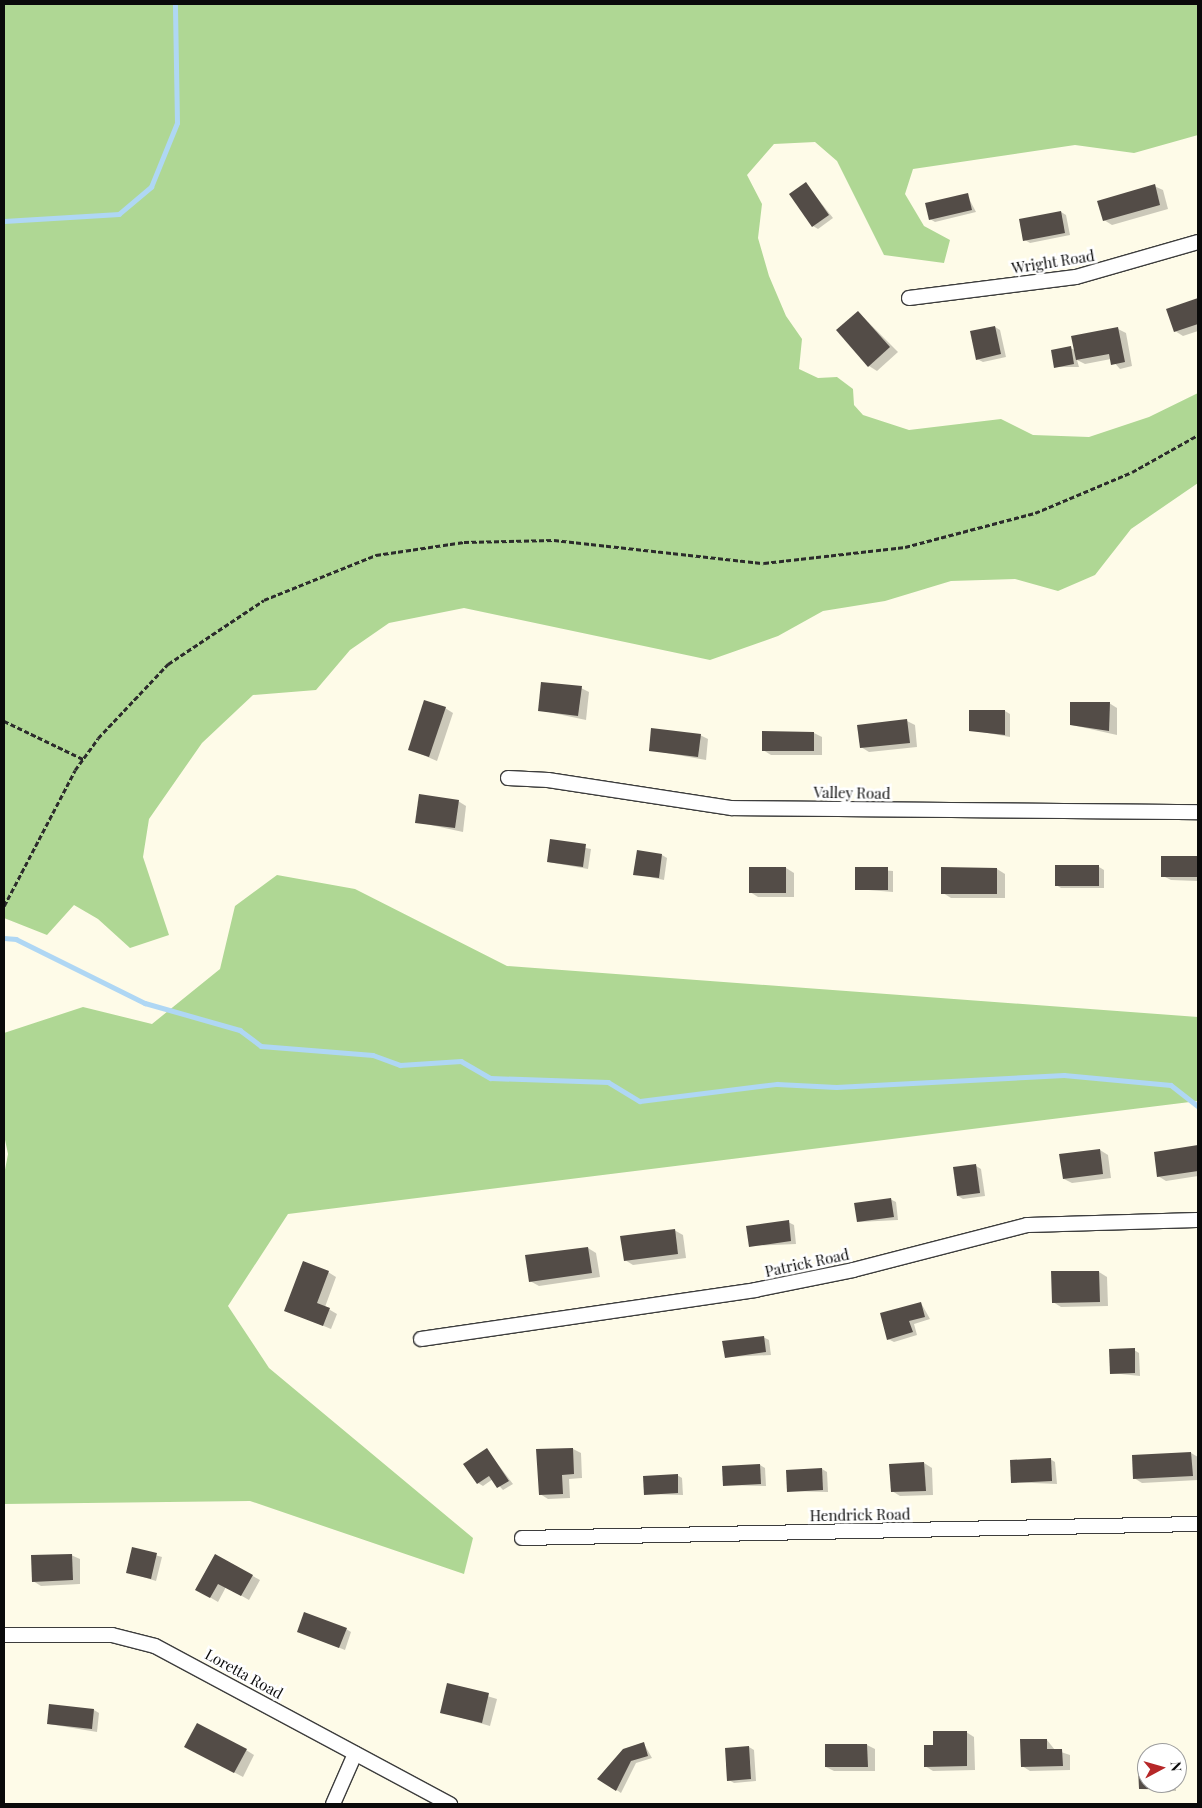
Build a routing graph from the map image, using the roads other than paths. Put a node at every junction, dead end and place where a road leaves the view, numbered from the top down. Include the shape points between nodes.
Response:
1 (1198, 242) edge
2 (909, 298) dead end
3 (508, 778) dead end
4 (1198, 812) edge
5 (1198, 1220) edge
6 (421, 1339) dead end
7 (1198, 1524) edge
8 (522, 1538) dead end
9 (4, 1635) edge
10 (355, 1754) junction
11 (333, 1804) edge
12 (450, 1804) edge

1 - 2 street, Wright Road via 1076,276
3 - 4 street, Valley Road via 548,780 732,808
5 - 6 street, Patrick Road via 1027,1225 853,1270 755,1290
7 - 8 street, Hendrick Road
9 - 10 street, Loretta Road via 112,1635 155,1646
10 - 11 street
10 - 12 street, Loretta Road

